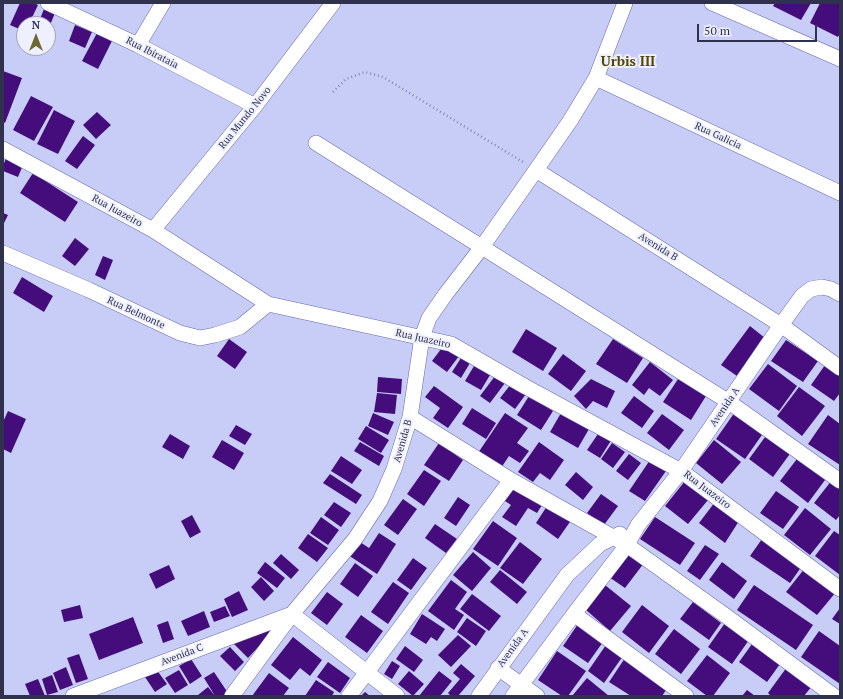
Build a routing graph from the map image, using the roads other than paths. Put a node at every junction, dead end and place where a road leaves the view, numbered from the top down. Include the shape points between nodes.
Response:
1 (48, 3) edge
2 (163, 3) edge
3 (625, 3) edge
4 (712, 3) edge
5 (329, 4) edge
6 (138, 45) junction
7 (840, 59) edge
8 (596, 78) junction
9 (255, 106) junction
10 (316, 143) dead end
11 (3, 149) edge
12 (536, 170) junction
13 (840, 193) edge
14 (154, 230) junction
15 (482, 247) junction
16 (3, 253) edge
17 (840, 294) edge
18 (268, 304) junction
19 (781, 325) junction
20 (422, 337) junction
21 (840, 368) edge
22 (729, 402) junction
23 (410, 417) junction
24 (681, 471) junction
25 (510, 480) junction
26 (840, 481) edge
27 (638, 525) junction
28 (612, 537) junction
29 (627, 545) junction
30 (840, 590) edge
31 (292, 614) junction
32 (574, 614) junction
33 (498, 668) junction
34 (366, 673) junction
35 (517, 690) edge
36 (73, 696) edge
37 (232, 696) edge
38 (349, 696) edge
39 (397, 696) edge
40 (479, 696) edge
41 (537, 696) edge
42 (686, 696) edge
43 (834, 696) edge

1 - 6 street, Rua Ibirataia
2 - 6 street
3 - 8 street, Avenida B
4 - 7 street
5 - 9 street, Rua Mundo Novo
6 - 9 street, Rua Ibirataia
8 - 12 street, Avenida B
8 - 13 street, Rua Galicia
9 - 14 street, Rua Mundo Novo
10 - 15 street
11 - 14 street, Rua Juazeiro
12 - 15 street, Avenida B
12 - 19 street, Avenida B
14 - 18 street, Rua Juazeiro
15 - 20 street, Avenida B via 429,318
15 - 22 street
16 - 18 street, Rua Belmonte via 180,333 200,338 240,327
17 - 19 street, Avenida A via 822,287 811,289 802,296
18 - 20 street, Rua Juazeiro
19 - 21 street, Avenida B
19 - 22 street, Avenida A
20 - 23 street, Avenida B
20 - 24 street, Rua Juazeiro via 451,344
22 - 24 street, Avenida A
22 - 26 street
23 - 25 street
23 - 31 street, Avenida B via 394,470 380,501 355,539
24 - 27 street, Avenida A
24 - 30 street, Rua Juazeiro
25 - 28 street
25 - 34 street
27 - 28 street, Avenida A
27 - 29 street, Avenida A
28 - 29 street
28 - 33 street, Avenida A via 600,544 567,576
29 - 32 street, Avenida A
29 - 43 street
31 - 34 street
31 - 36 street, Avenida C
31 - 37 street, Avenida B
32 - 35 street, Avenida A
32 - 42 street
33 - 35 street
33 - 40 street, Avenida A
34 - 38 street
34 - 39 street
35 - 41 street

